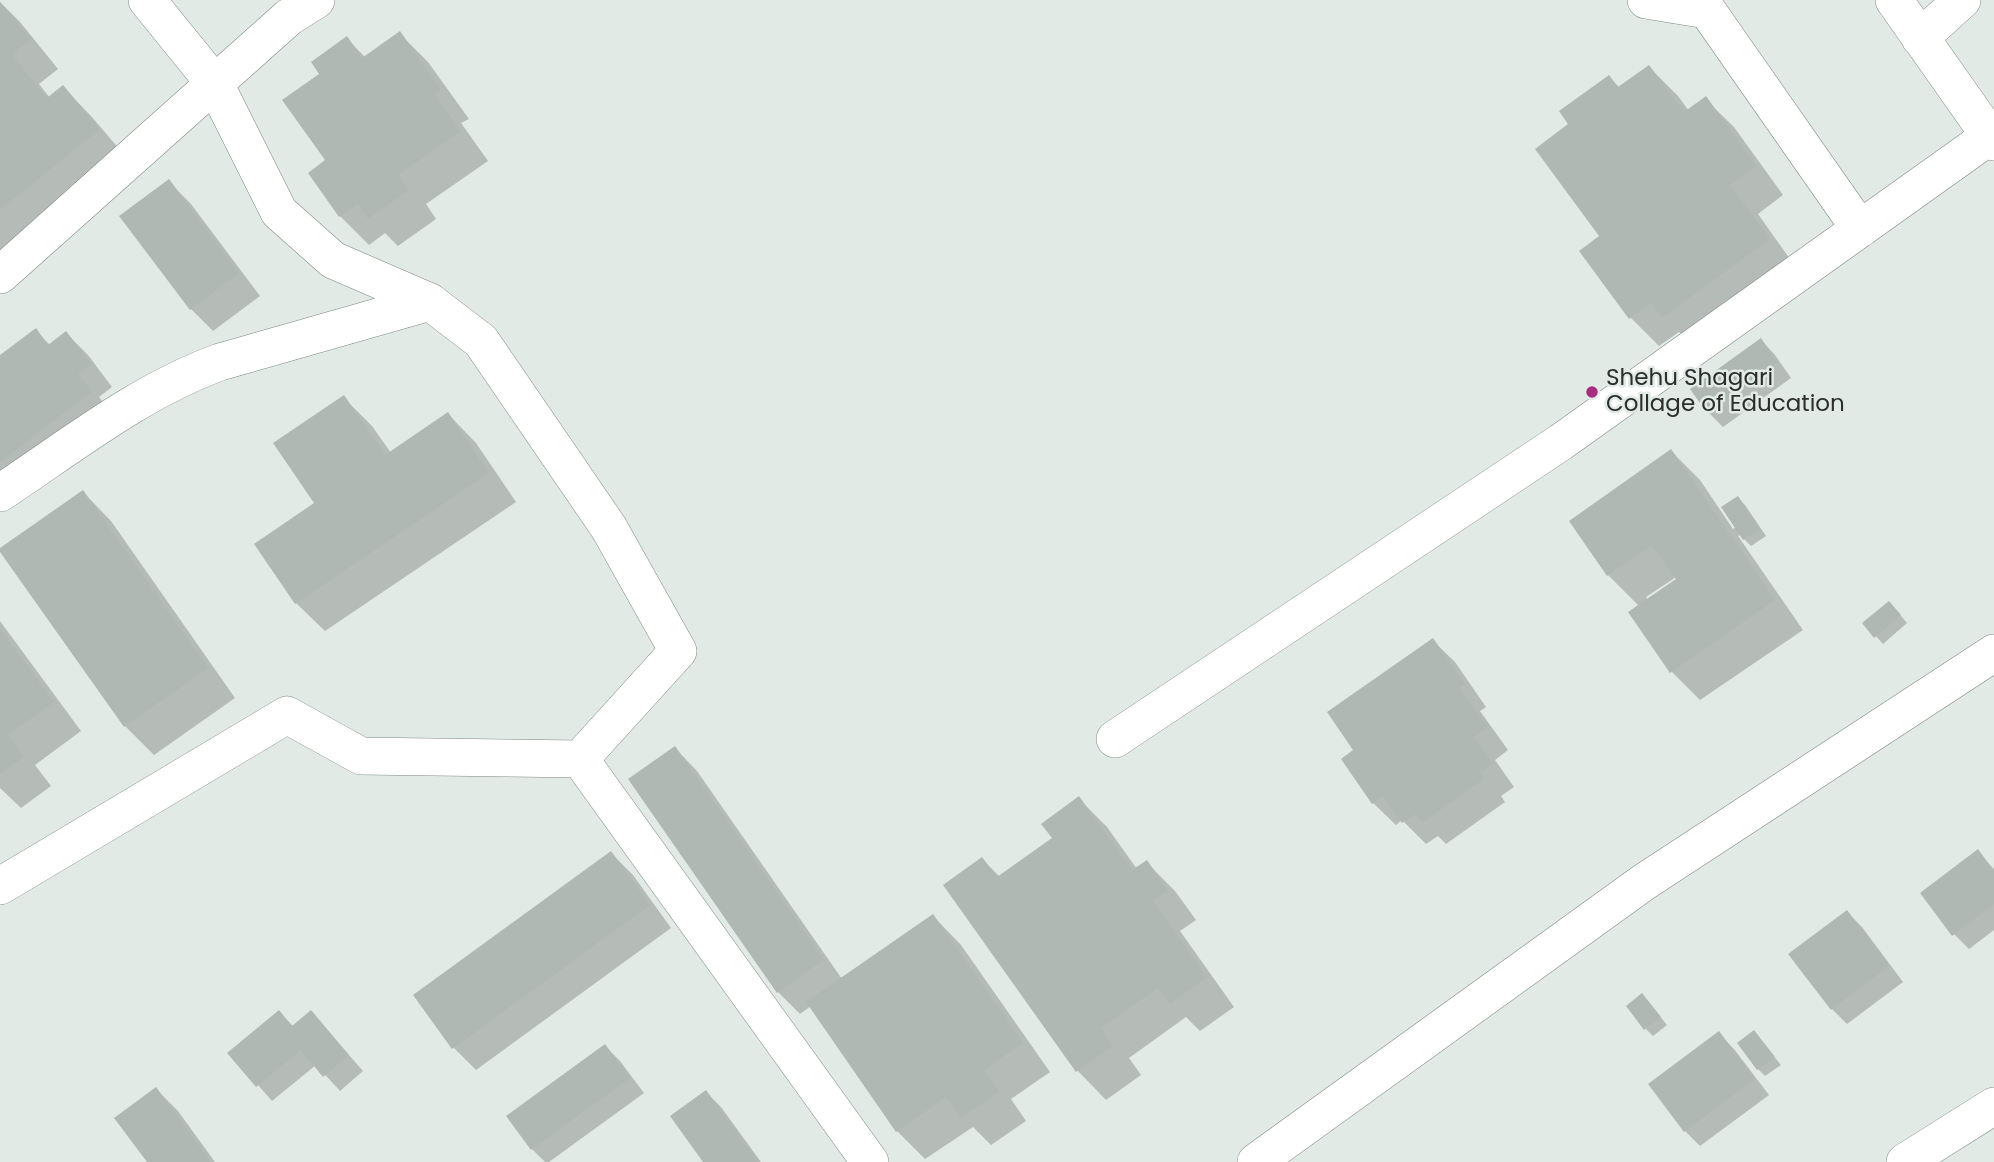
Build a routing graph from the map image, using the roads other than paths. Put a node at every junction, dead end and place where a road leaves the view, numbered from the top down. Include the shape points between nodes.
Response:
1 (147, 0) edge
2 (316, 0) edge
3 (1646, 0) edge
4 (1894, 0) edge
5 (1962, 0) edge
6 (1920, 38) junction
7 (215, 84) junction
8 (1992, 139) edge
9 (1860, 229) junction
10 (0, 275) edge
11 (430, 302) junction
12 (0, 493) edge
13 (1994, 653) edge
14 (1115, 739) dead end
15 (580, 759) junction
16 (0, 886) edge
17 (1994, 1106) edge
18 (870, 1162) edge
19 (1256, 1162) edge
20 (1905, 1162) edge

1 - 7 street
2 - 7 street via 289,17
3 - 9 street via 1707,10
4 - 6 street
5 - 6 street
6 - 8 street
7 - 10 street
7 - 11 street via 279,212 333,260
8 - 9 street
9 - 14 street via 1561,442
11 - 12 street via 191,373 150,393
11 - 15 street via 481,341 609,528 678,651
13 - 19 street via 1644,881
15 - 16 street via 361,756 287,715
15 - 18 street
17 - 20 street

